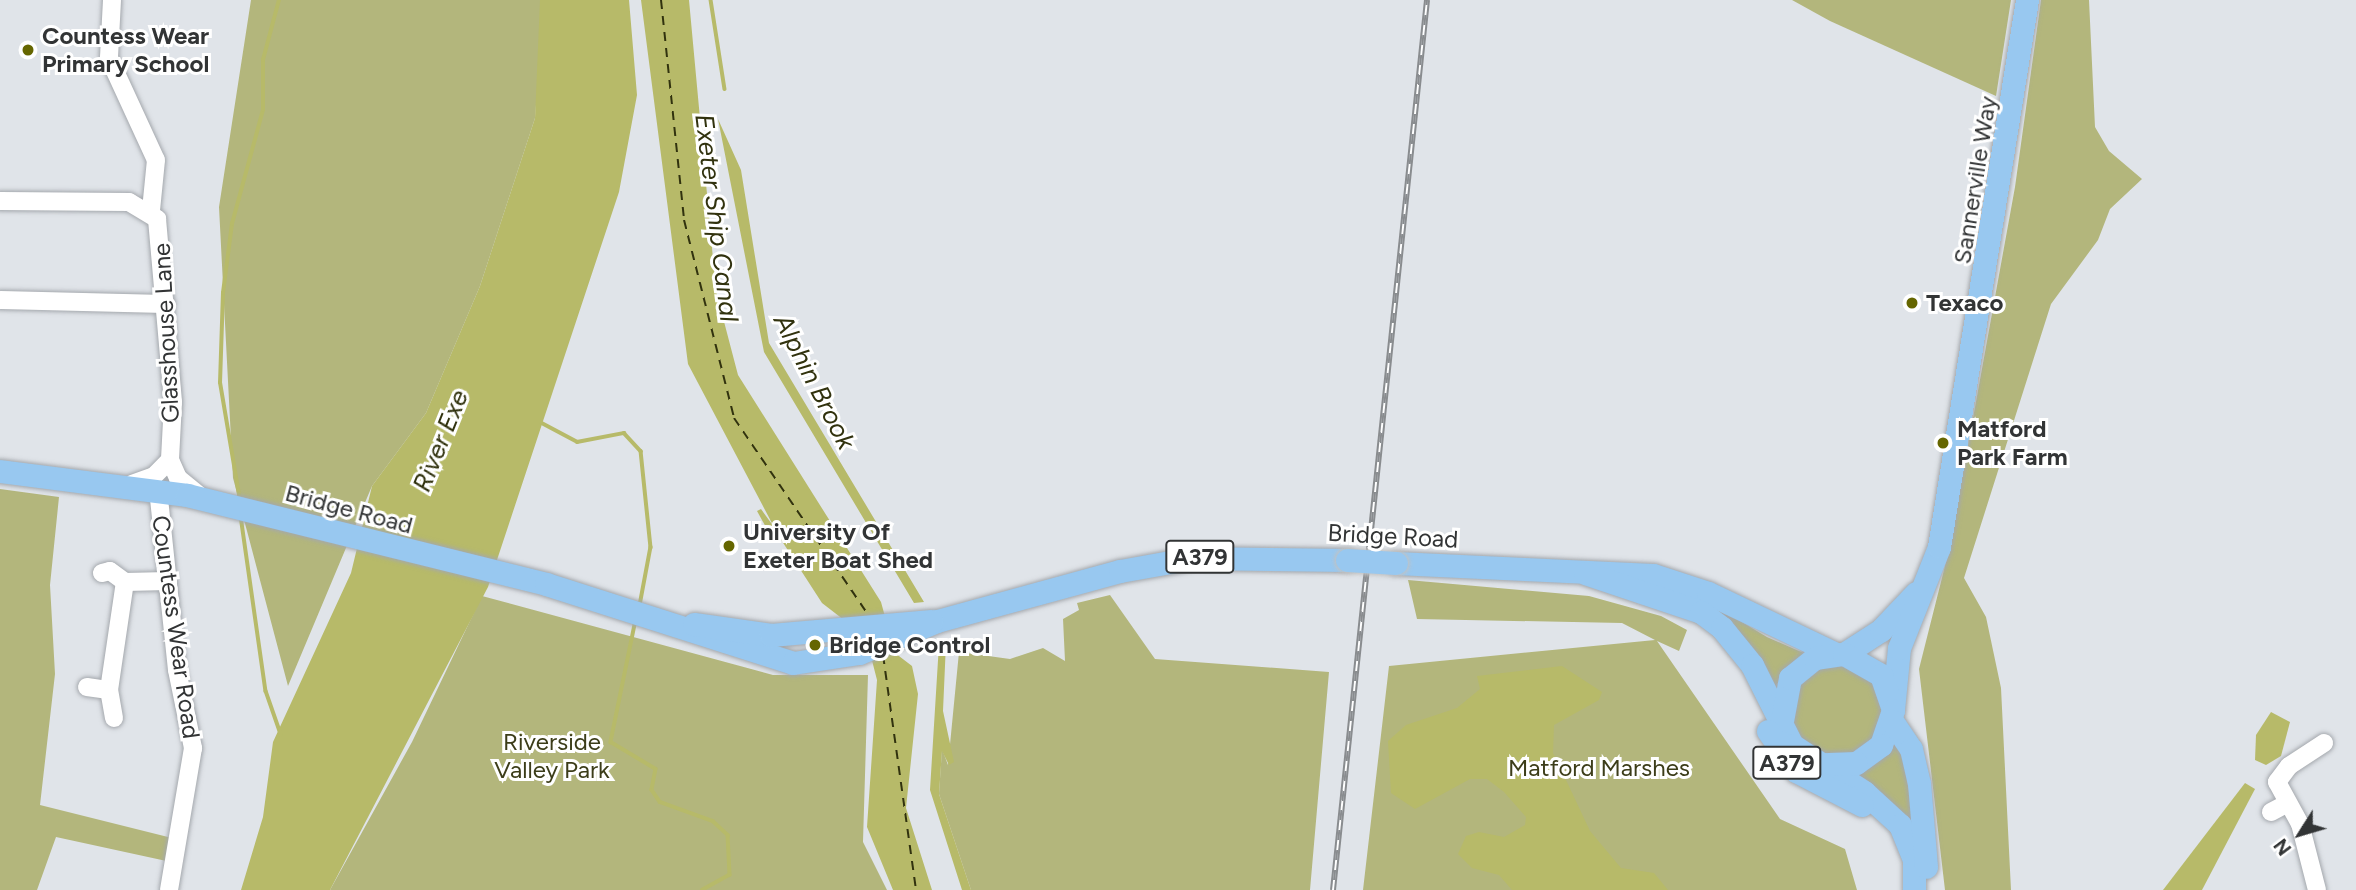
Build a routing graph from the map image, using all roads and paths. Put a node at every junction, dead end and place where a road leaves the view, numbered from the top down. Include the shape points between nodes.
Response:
1 (112, 0) edge
2 (2028, 0) edge
3 (0, 201) edge
4 (151, 210) junction
5 (0, 300) edge
6 (166, 304) junction
7 (170, 460) junction
8 (0, 471) edge
9 (132, 484) junction
10 (158, 489) junction
11 (214, 501) junction
12 (102, 573) dead end
13 (1585, 573) junction
14 (1931, 575) junction
15 (168, 581) junction
16 (125, 582) junction
17 (1683, 608) junction
18 (680, 624) junction
19 (889, 631) junction
20 (1840, 654) junction
21 (87, 687) dead end
22 (109, 690) junction
23 (1892, 715) junction
24 (114, 718) dead end
25 (1783, 729) junction
26 (2324, 743) dead end
27 (1819, 764) junction
28 (2288, 803) junction
29 (2271, 812) dead end
30 (169, 890) edge
31 (1914, 890) edge
32 (1926, 890) edge
33 (2317, 890) edge

1 - 4 street, Glasshouse Lane via 109,58 156,160
2 - 14 main road, Sannerville Way / A379
3 - 4 street via 129,202
4 - 6 street, Glasshouse Lane via 161,230
5 - 6 street
6 - 7 street, Glasshouse Lane
7 - 9 street via 154,477
7 - 11 street, Glasshouse Lane via 178,478
8 - 9 main road, Bridge Road / A379
9 - 10 main road, Bridge Road / A379
10 - 11 main road, Bridge Road / A379
10 - 15 street, Countess Wear Road
11 - 18 main road, Bridge Road / A379 via 573,592
12 - 16 street
13 - 17 main road, A379
13 - 19 main road, Bridge Road / A379, bridge via 1347,560 1192,558
13 - 20 main road, Bridge Road / A379 via 1622,569 1688,584
14 - 20 main road, A379 via 1892,620
14 - 23 main road, Sannerville Way / A379 via 1899,648
15 - 16 street
15 - 30 street, Countess Wear Road via 193,748
16 - 22 street
17 - 25 main road, A379 via 1708,617 1737,645
17 - 31 main road, A379 via 1739,662 1786,762 1890,827
18 - 19 main road, Bridge Road / A379 via 771,635
18 - 19 main road, Bridge Road / A379 via 729,647 793,663 859,653
20 - 23 main road, A379 via 1881,676
20 - 25 main road, A379 via 1806,663 1790,678 1781,701
21 - 22 street
22 - 24 street
23 - 27 main road, A379 via 1881,745 1863,760
23 - 32 main road, A379 via 1911,749 1919,783
25 - 27 main road, A379 via 1792,745
26 - 28 street via 2289,766 2277,782
27 - 31 main road, A379 via 1900,825 1914,860
28 - 29 street
28 - 33 street

